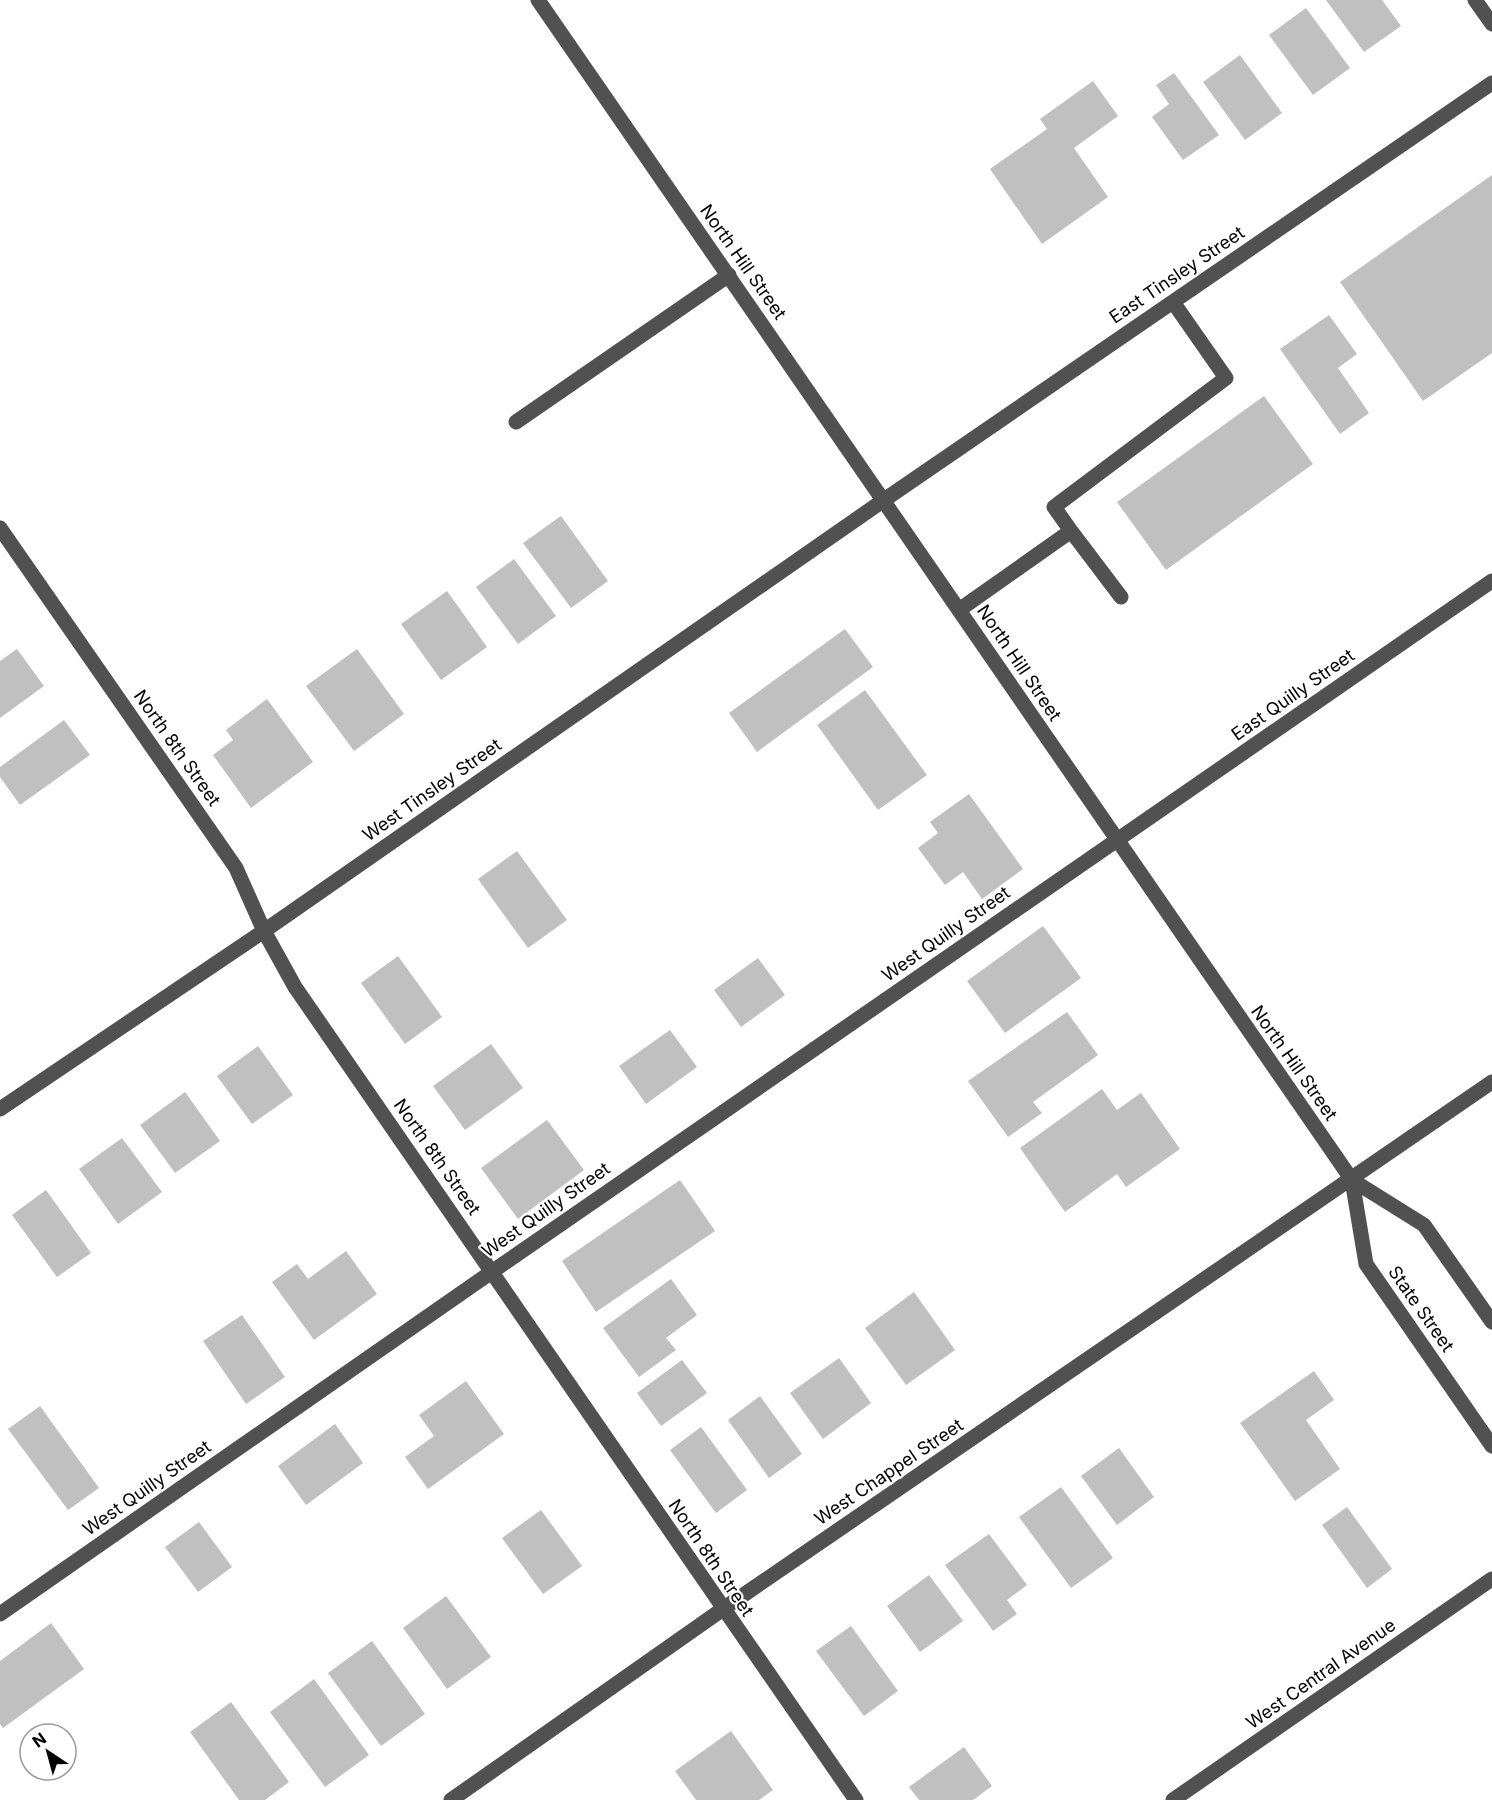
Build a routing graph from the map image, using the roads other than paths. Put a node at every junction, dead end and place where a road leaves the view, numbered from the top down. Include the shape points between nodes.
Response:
1 (538, 0) edge
2 (1475, 0) edge
3 (1492, 24) edge
4 (1492, 83) edge
5 (729, 275) junction
6 (1173, 302) junction
7 (516, 422) dead end
8 (884, 500) junction
9 (0, 528) edge
10 (1071, 531) junction
11 (1492, 581) edge
12 (1121, 597) dead end
13 (959, 610) junction
14 (1116, 840) junction
15 (264, 931) junction
16 (1492, 1082) edge
17 (0, 1109) edge
18 (1352, 1180) junction
19 (493, 1271) junction
20 (1492, 1322) edge
21 (1492, 1446) edge
22 (1492, 1579) edge
23 (723, 1609) junction
24 (0, 1614) edge
25 (451, 1800) edge
26 (856, 1800) edge
27 (1173, 1800) edge

1 - 5 street, North Hill Street
2 - 3 street
4 - 6 street, East Tinsley Street
5 - 7 street
5 - 8 street, North Hill Street
6 - 8 street, East Tinsley Street
6 - 10 street via 1226,378 1054,507
8 - 13 street, North Hill Street
8 - 15 street, West Tinsley Street
9 - 15 street, North 8th Street via 236,868
10 - 12 street
10 - 13 street
11 - 14 street, East Quilly Street
13 - 14 street, North Hill Street
14 - 18 street, North Hill Street
14 - 19 street, West Quilly Street
15 - 17 street, West Tinsley Street
15 - 19 street, North 8th Street via 295,987
16 - 18 street, West Chappel Street
18 - 20 street, North Hill Street via 1424,1225
18 - 21 street, State Street via 1366,1264
18 - 23 street, West Chappel Street
19 - 23 street, North 8th Street
19 - 24 street, West Quilly Street
22 - 27 street, West Central Avenue
23 - 25 street, West Chappel Street
23 - 26 street, North 8th Street

